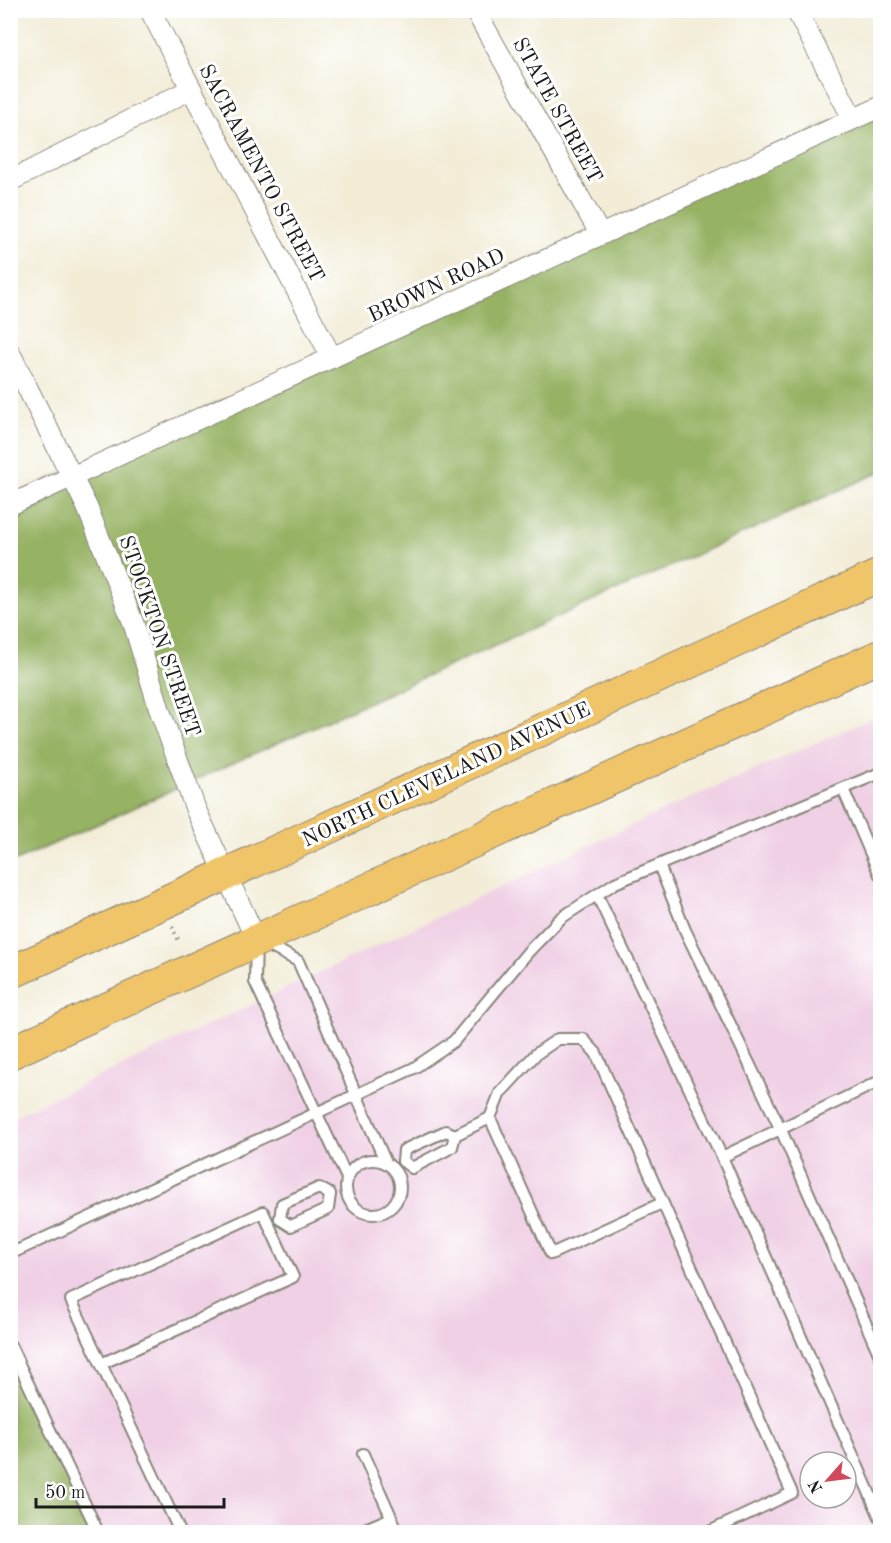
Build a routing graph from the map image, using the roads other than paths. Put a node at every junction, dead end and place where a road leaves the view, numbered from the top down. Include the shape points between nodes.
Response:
1 (150, 10) edge
2 (475, 10) edge
3 (796, 10) edge
4 (190, 88) junction
5 (880, 107) edge
6 (853, 119) junction
7 (10, 180) edge
8 (600, 234) junction
9 (10, 353) edge
10 (332, 358) junction
11 (74, 476) junction
12 (10, 505) edge
13 (880, 576) edge
14 (880, 656) edge
15 (880, 774) edge
16 (843, 789) junction
17 (658, 865) junction
18 (226, 874) junction
19 (880, 875) edge
20 (597, 895) junction
21 (256, 939) junction
22 (10, 973) edge
23 (10, 1053) edge
24 (880, 1081) edge
25 (357, 1095) junction
26 (317, 1113) junction
27 (490, 1118) junction
28 (781, 1130) junction
29 (455, 1135) junction
30 (722, 1157) junction
31 (403, 1161) junction
32 (388, 1165) junction
33 (346, 1183) junction
34 (330, 1194) junction
35 (662, 1203) junction
36 (280, 1219) junction
37 (269, 1224) junction
38 (10, 1254) edge
39 (10, 1345) edge
40 (880, 1356) edge
41 (101, 1364) junction
42 (363, 1454) dead end
43 (880, 1517) edge
44 (391, 1518) junction
45 (98, 1533) edge
46 (180, 1533) edge
47 (358, 1533) edge
48 (398, 1533) edge
49 (709, 1533) edge

1 - 4 street, SACRAMENTO STREET
2 - 8 street, STATE STREET
3 - 6 street
4 - 7 street
4 - 10 street, SACRAMENTO STREET
5 - 6 street, BROWN ROAD
6 - 8 street, BROWN ROAD
8 - 10 street, BROWN ROAD
9 - 11 street, STOCKTON STREET
10 - 11 street, BROWN ROAD
11 - 12 street, BROWN ROAD
11 - 18 street, STOCKTON STREET via 121,588 196,810
13 - 18 main road, NORTH CLEVELAND AVENUE
14 - 21 main road
15 - 16 lane
16 - 17 lane
16 - 19 lane
17 - 20 lane
17 - 28 lane via 699,961
18 - 21 street, STOCKTON STREET
18 - 22 main road, NORTH CLEVELAND AVENUE
20 - 25 lane via 561,918 536,943 454,1041 414,1068
20 - 30 lane
21 - 23 main road
21 - 25 lane via 298,961
21 - 26 lane via 255,982
24 - 28 lane
25 - 26 lane
25 - 32 lane
26 - 33 lane
26 - 38 lane
27 - 29 lane
27 - 35 lane via 551,1254
27 - 35 lane via 500,1093 536,1054 558,1039 583,1039 596,1053
28 - 30 lane
28 - 40 lane
29 - 31 lane via 446,1131 404,1150
29 - 31 lane via 452,1147 412,1167
30 - 43 lane
31 - 32 lane
32 - 33 lane via 366,1161 351,1170
32 - 33 lane via 399,1183 399,1192 391,1207 383,1212 357,1210 349,1200
33 - 34 lane
34 - 36 lane via 319,1188 282,1204
34 - 36 lane via 328,1209 291,1226
35 - 49 lane via 792,1494
36 - 37 lane
37 - 41 lane via 294,1277
37 - 41 lane via 264,1212 71,1299
39 - 45 lane
41 - 46 lane
42 - 44 lane
44 - 47 lane
44 - 48 lane

